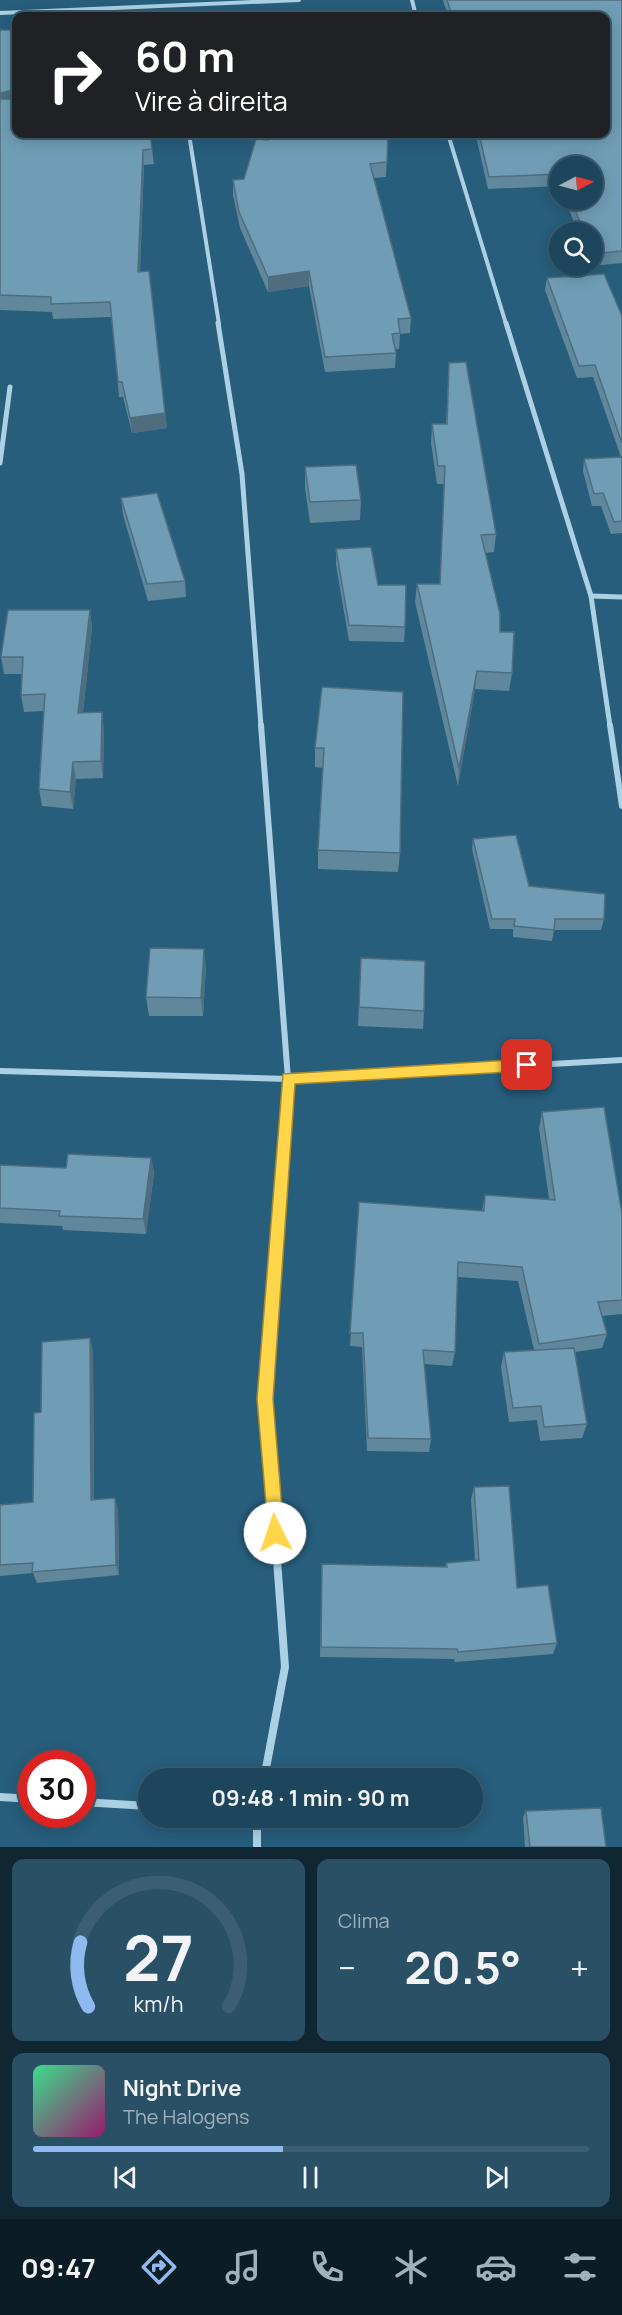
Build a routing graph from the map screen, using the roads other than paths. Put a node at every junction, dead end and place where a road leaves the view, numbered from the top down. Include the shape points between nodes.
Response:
1 (299, 0) edge
2 (23, 12) edge
3 (190, 138) edge
4 (449, 138) edge
5 (10, 387) dead end
6 (0, 463) edge
7 (591, 596) junction
8 (622, 597) edge
9 (622, 806) edge
10 (622, 1060) edge
11 (0, 1071) edge
12 (288, 1079) junction
13 (266, 1768) edge
14 (0, 1797) edge
15 (18, 1798) edge
16 (96, 1803) edge
17 (138, 1805) edge
18 (257, 1828) edge
19 (257, 1847) edge

1 - 2 street
3 - 12 street via 242,474
4 - 7 street
5 - 6 street
7 - 8 street
7 - 9 street
10 - 12 street
11 - 12 street
12 - 13 street via 265,1399 285,1668
14 - 15 street
16 - 17 street
18 - 19 street

